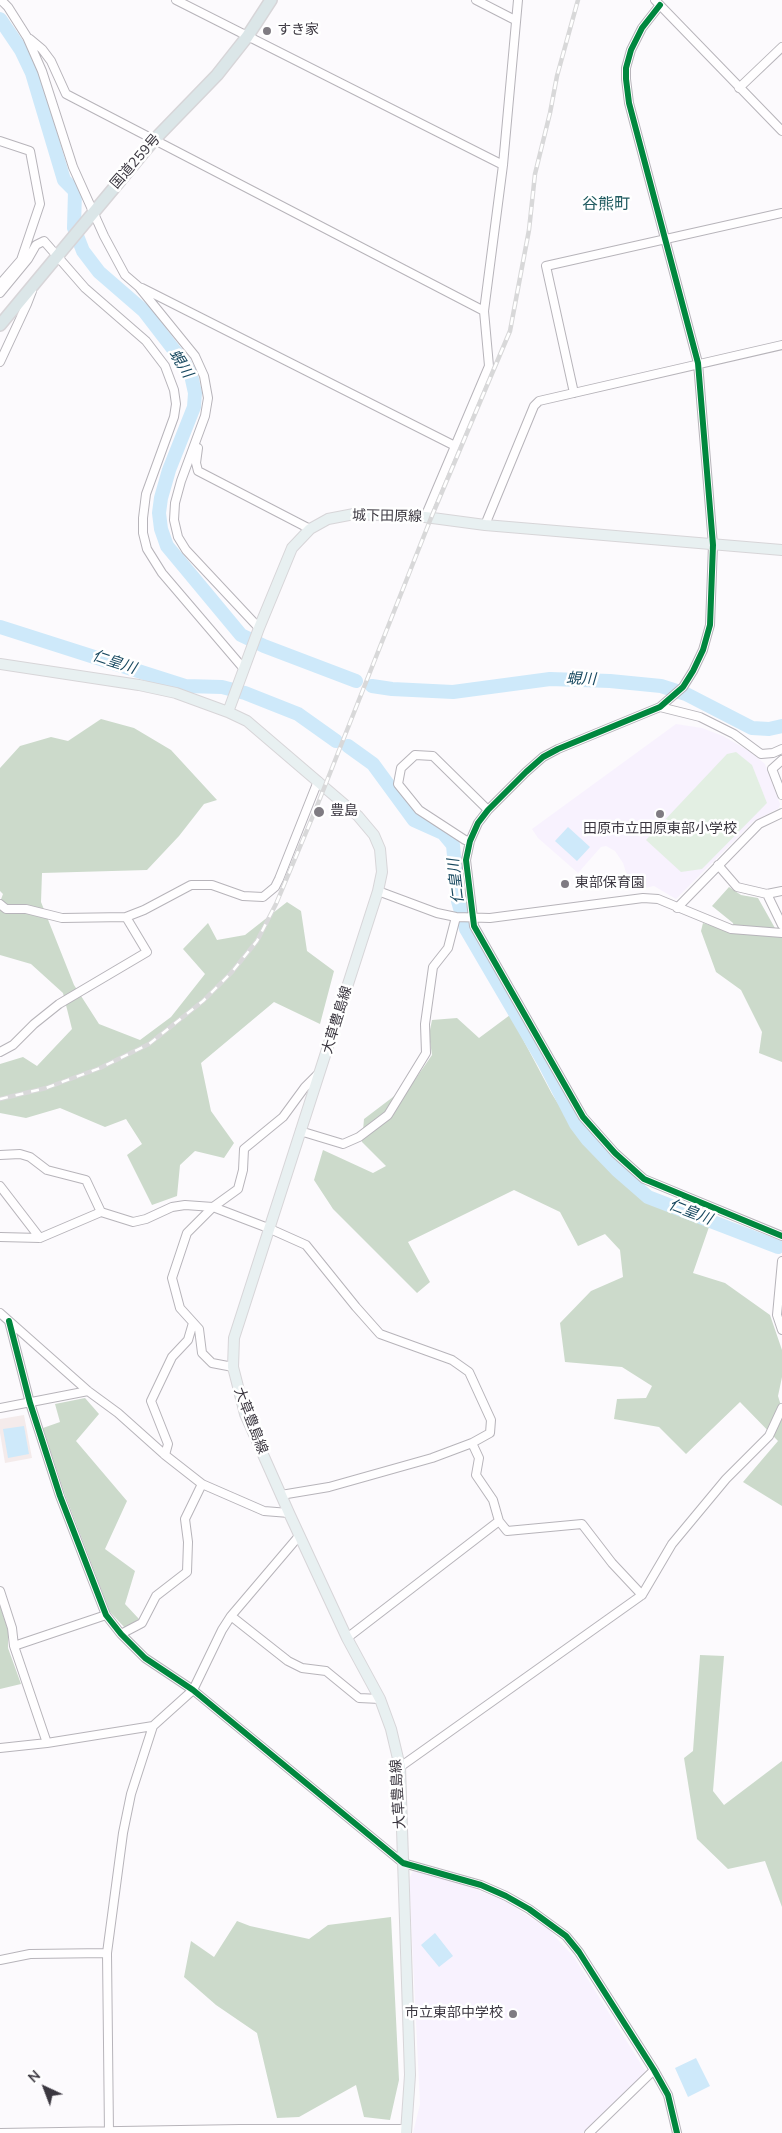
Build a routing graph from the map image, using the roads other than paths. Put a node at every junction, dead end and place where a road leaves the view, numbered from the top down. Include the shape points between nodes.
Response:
1 (1, 0) edge
2 (176, 0) edge
3 (272, 0) edge
4 (476, 0) edge
5 (518, 0) edge
6 (658, 3) edge
7 (515, 20) junction
8 (247, 36) junction
9 (27, 37) junction
10 (782, 47) edge
11 (739, 88) junction
12 (782, 131) edge
13 (0, 141) edge
14 (153, 141) junction
15 (503, 165) junction
16 (782, 213) edge
17 (92, 215) junction
18 (666, 238) junction
19 (58, 256) junction
20 (0, 284) edge
21 (34, 284) junction
22 (139, 287) junction
23 (0, 293) edge
24 (484, 311) junction
25 (0, 325) edge
26 (782, 345) edge
27 (0, 362) edge
28 (698, 363) junction
29 (574, 393) junction
30 (199, 436) junction
31 (455, 446) junction
32 (425, 517) junction
33 (485, 525) junction
34 (310, 529) junction
35 (714, 545) junction
36 (782, 550) edge
37 (259, 628) junction
38 (0, 664) edge
39 (244, 669) junction
40 (660, 707) junction
41 (228, 712) junction
42 (782, 749) edge
43 (782, 760) edge
44 (782, 765) edge
45 (772, 769) junction
46 (318, 781) junction
47 (782, 795) edge
48 (488, 810) junction
49 (782, 812) edge
50 (470, 841) junction
51 (718, 865) junction
52 (378, 891) junction
53 (782, 891) edge
54 (767, 894) junction
55 (0, 904) edge
56 (677, 908) junction
57 (126, 917) junction
58 (456, 917) junction
59 (473, 917) junction
60 (782, 925) edge
61 (782, 933) edge
62 (0, 1052) edge
63 (322, 1070) junction
64 (300, 1131) junction
65 (0, 1155) edge
66 (0, 1186) edge
67 (213, 1207) junction
68 (101, 1212) junction
69 (268, 1228) junction
70 (782, 1236) edge
71 (0, 1237) edge
72 (40, 1238) junction
73 (782, 1261) edge
74 (0, 1313) edge
75 (9, 1321) junction
76 (193, 1323) junction
77 (782, 1330) edge
78 (233, 1367) junction
79 (88, 1391) junction
80 (30, 1403) junction
81 (0, 1408) edge
82 (782, 1408) edge
83 (472, 1443) junction
84 (165, 1455) junction
85 (202, 1484) junction
86 (280, 1495) junction
87 (288, 1513) junction
88 (499, 1521) junction
89 (299, 1536) junction
90 (0, 1591) edge
91 (642, 1595) junction
92 (106, 1615) junction
93 (231, 1616) junction
94 (120, 1634) junction
95 (347, 1638) junction
96 (14, 1646) junction
97 (193, 1690) junction
98 (380, 1699) junction
99 (153, 1726) junction
100 (47, 1743) junction
101 (0, 1748) edge
102 (400, 1767) junction
103 (403, 1863) junction
104 (107, 1953) junction
105 (0, 1960) edge
106 (654, 2070) junction
107 (407, 2131) edge
108 (109, 2132) edge
109 (0, 2133) edge
110 (589, 2133) edge
111 (677, 2133) edge

1 - 9 street
2 - 8 street
3 - 8 highway, 国道259号
4 - 7 street
5 - 7 street
6 - 11 street
6 - 18 street via 631,50 626,79 629,103
7 - 15 street
8 - 14 highway, 国道259号 via 217,75
8 - 15 street
9 - 14 street via 51,61 66,94
9 - 17 street
10 - 11 street
11 - 12 street
13 - 20 street via 30,151 40,204 21,260
14 - 17 highway, 国道259号
14 - 24 street
15 - 24 street
16 - 18 street
17 - 19 highway, 国道259号
17 - 22 street via 125,275
18 - 28 street
18 - 29 street via 546,266
19 - 21 highway, 国道259号
19 - 23 street via 44,241 36,245
19 - 39 street via 85,288 146,341 170,375 176,404 146,494 142,518 146,549 194,614
21 - 25 highway, 国道259号
21 - 27 street
22 - 30 street via 195,356 204,376 208,398
22 - 31 street
24 - 31 street via 489,366
26 - 28 street
28 - 29 street
28 - 35 street
29 - 33 street via 539,401 534,406
30 - 34 street via 198,471
30 - 37 street via 175,503 178,537 186,550
31 - 32 street
32 - 33 main road, 城下田原線
32 - 34 main road, 城下田原線 via 354,514 328,519
33 - 35 main road, 城下田原線
34 - 37 main road, 城下田原線 via 292,548
35 - 36 main road, 城下田原線
35 - 40 street via 710,625 703,650 683,687
37 - 39 main road, 城下田原線
38 - 41 main road via 139,685
39 - 41 main road, 城下田原線
40 - 42 street via 700,717 734,734 762,754
40 - 48 street via 558,748 526,772
41 - 46 main road, 大草豊島線 via 247,721
43 - 45 street
44 - 45 street
45 - 47 street
46 - 52 main road, 大草豊島線 via 358,816 374,835 382,864
46 - 57 street via 280,879 263,897 243,896 212,885 191,885
48 - 50 street
48 - 50 street via 434,756 415,755 400,768 398,784 419,810
49 - 51 street via 759,824
50 - 59 street via 466,860
51 - 54 street via 737,887
51 - 56 street
52 - 58 street
52 - 63 main road, 大草豊島線
53 - 54 street
54 - 60 street
55 - 57 street via 6,909 26,909 62,918
56 - 59 street via 658,899 644,898 490,918
56 - 61 street via 731,929
57 - 62 street via 147,952 59,1004 13,1045
58 - 59 street
58 - 64 street via 448,948 433,967 425,1024 426,1053 388,1115 359,1137 343,1144
59 - 70 street via 474,926 583,1117 615,1153 644,1179
63 - 64 main road, 大草豊島線
63 - 67 street via 283,1117 244,1149 238,1189
64 - 69 main road, 大草豊島線
65 - 68 street via 20,1154 30,1157 47,1170 86,1180
66 - 72 street
67 - 68 street via 185,1205 133,1222
67 - 69 street
67 - 76 street via 187,1233 172,1278 180,1308
68 - 72 street
69 - 78 main road, 大草豊島線 via 234,1338
69 - 83 street via 306,1245 380,1334 452,1360 469,1372 491,1420 490,1433
71 - 72 street
73 - 77 street via 777,1315
74 - 75 street
75 - 79 street
75 - 80 street
76 - 78 street via 199,1329 202,1353 212,1364
76 - 84 street via 188,1340 172,1357 151,1402 168,1444
78 - 86 main road, 大草豊島線 via 245,1414
79 - 80 street
79 - 84 street via 118,1412
80 - 81 street
80 - 92 street via 60,1496
82 - 91 street via 769,1436 726,1479 672,1544
83 - 86 street via 432,1458 339,1484
83 - 88 street via 479,1458 476,1475 493,1500
84 - 85 street
85 - 87 street via 264,1511
85 - 94 street via 185,1519 187,1572 156,1596 142,1623
86 - 87 main road, 大草豊島線
87 - 89 main road, 大草豊島線
88 - 91 street via 507,1531 582,1524
88 - 95 street
89 - 93 street
89 - 95 main road, 大草豊島線
90 - 96 street via 12,1628
91 - 102 street
92 - 94 street
92 - 96 street
93 - 97 street
93 - 98 street via 288,1661 302,1668 326,1671 359,1698
94 - 97 street via 145,1658
95 - 98 main road, 大草豊島線
96 - 100 street
97 - 99 street
97 - 103 street
98 - 102 main road, 大草豊島線
99 - 100 street
99 - 104 street via 131,1794 123,1833
100 - 101 street
102 - 103 main road, 大草豊島線
103 - 106 street via 481,1885 552,1924 579,1952
103 - 107 main road, 大草豊島線 via 410,2075
104 - 105 street via 30,1954
104 - 108 street
106 - 110 street
106 - 111 street via 668,2095
107 - 108 street via 240,2129
108 - 109 street

